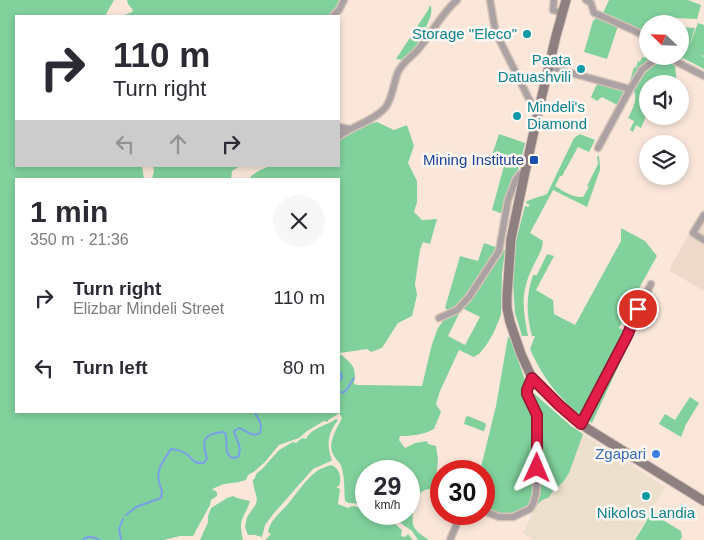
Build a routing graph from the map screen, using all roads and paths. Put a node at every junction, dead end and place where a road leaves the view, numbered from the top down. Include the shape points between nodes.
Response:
1 (344, 0) edge
2 (457, 0) edge
3 (490, 0) edge
4 (554, 0) edge
5 (566, 0) edge
6 (586, 0) edge
7 (562, 13) junction
8 (334, 15) edge
9 (639, 33) edge
10 (647, 65) edge
11 (683, 65) edge
12 (549, 67) junction
13 (704, 76) edge
14 (630, 89) junction
15 (539, 108) junction
16 (340, 126) edge
17 (349, 129) junction
18 (340, 135) edge
19 (598, 148) dead end
20 (524, 172) junction
21 (704, 214) edge
22 (704, 240) edge
23 (651, 284) dead end
24 (439, 318) dead end
25 (532, 378) junction
26 (581, 424) junction
27 (704, 501) edge
28 (495, 515) edge
29 (456, 525) edge
30 (450, 540) edge

1 - 8 street
2 - 17 street via 421,47 403,64 386,107 366,123
3 - 15 street via 499,39 529,100
4 - 7 street via 553,10
5 - 7 street
6 - 9 street via 591,3 594,13
7 - 12 street
10 - 14 street
11 - 13 street
12 - 14 street
12 - 15 street
14 - 19 street
15 - 20 street
16 - 17 street
17 - 18 street
20 - 24 street via 516,179 508,200 499,251 469,297 457,310
20 - 25 street via 511,239 507,296 512,328
21 - 22 street via 693,234
23 - 26 street
25 - 26 street
25 - 28 street via 527,394 537,415 536,494 530,509 513,516
26 - 27 street
29 - 30 street

